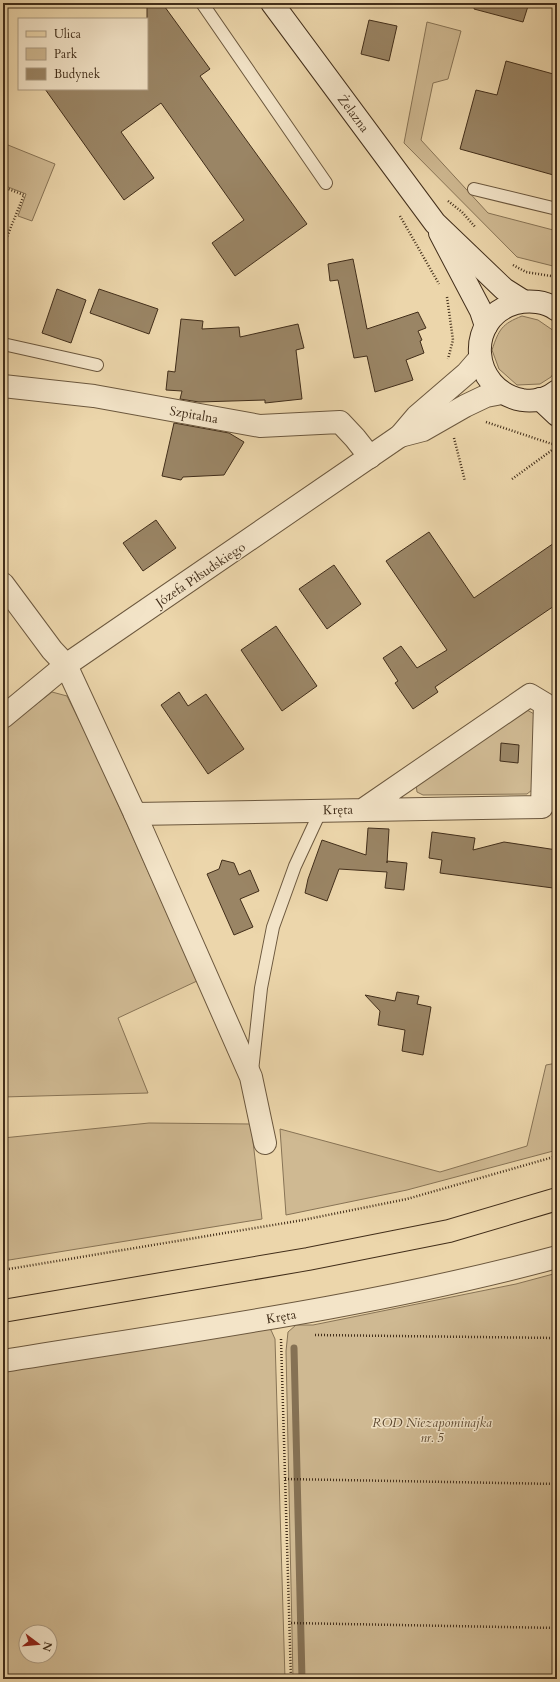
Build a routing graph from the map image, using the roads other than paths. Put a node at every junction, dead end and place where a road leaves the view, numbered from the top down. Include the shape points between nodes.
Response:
1 (202, 3) edge
2 (272, 3) edge
3 (326, 183) dead end
4 (474, 189) dead end
5 (557, 209) edge
6 (435, 223) junction
7 (523, 301) junction
8 (556, 308) edge
9 (486, 326) junction
10 (3, 344) edge
11 (480, 358) junction
12 (97, 365) dead end
13 (3, 386) edge
14 (502, 393) junction
15 (549, 395) edge
16 (557, 415) edge
17 (400, 436) junction
18 (370, 457) junction
19 (3, 584) edge
20 (66, 665) junction
21 (3, 716) edge
22 (364, 809) junction
23 (321, 810) junction
24 (135, 814) junction
25 (251, 1078) junction
26 (265, 1143) dead end
27 (557, 1199) edge
28 (557, 1257) edge
29 (3, 1311) edge
30 (3, 1361) edge

1 - 3 lane
2 - 6 street, Żelazna
4 - 5 lane
6 - 7 street via 504,289
6 - 9 street via 481,311
7 - 8 street via 540,302
7 - 9 street via 509,305 495,314
9 - 11 street via 480,342
10 - 12 lane
11 - 14 street via 484,372
11 - 17 street via 417,416
13 - 18 street, Szpitalna via 94,396 260,426 340,422
14 - 15 street via 527,401
14 - 17 street via 486,396 423,430
15 - 16 street
17 - 18 street, Józefa Piłsudskiego
18 - 20 street, Józefa Piłsudskiego
19 - 20 street
20 - 21 street, Józefa Piłsudskiego
20 - 24 street
22 - 22 street, Kręta via 542,807 545,704 530,695
22 - 23 street, Kręta
23 - 24 street, Kręta
23 - 25 lane via 295,866 273,927 261,988
24 - 25 street
25 - 26 street
27 - 29 main road via 442,1232 300,1261
28 - 30 street, Kręta via 387,1297

